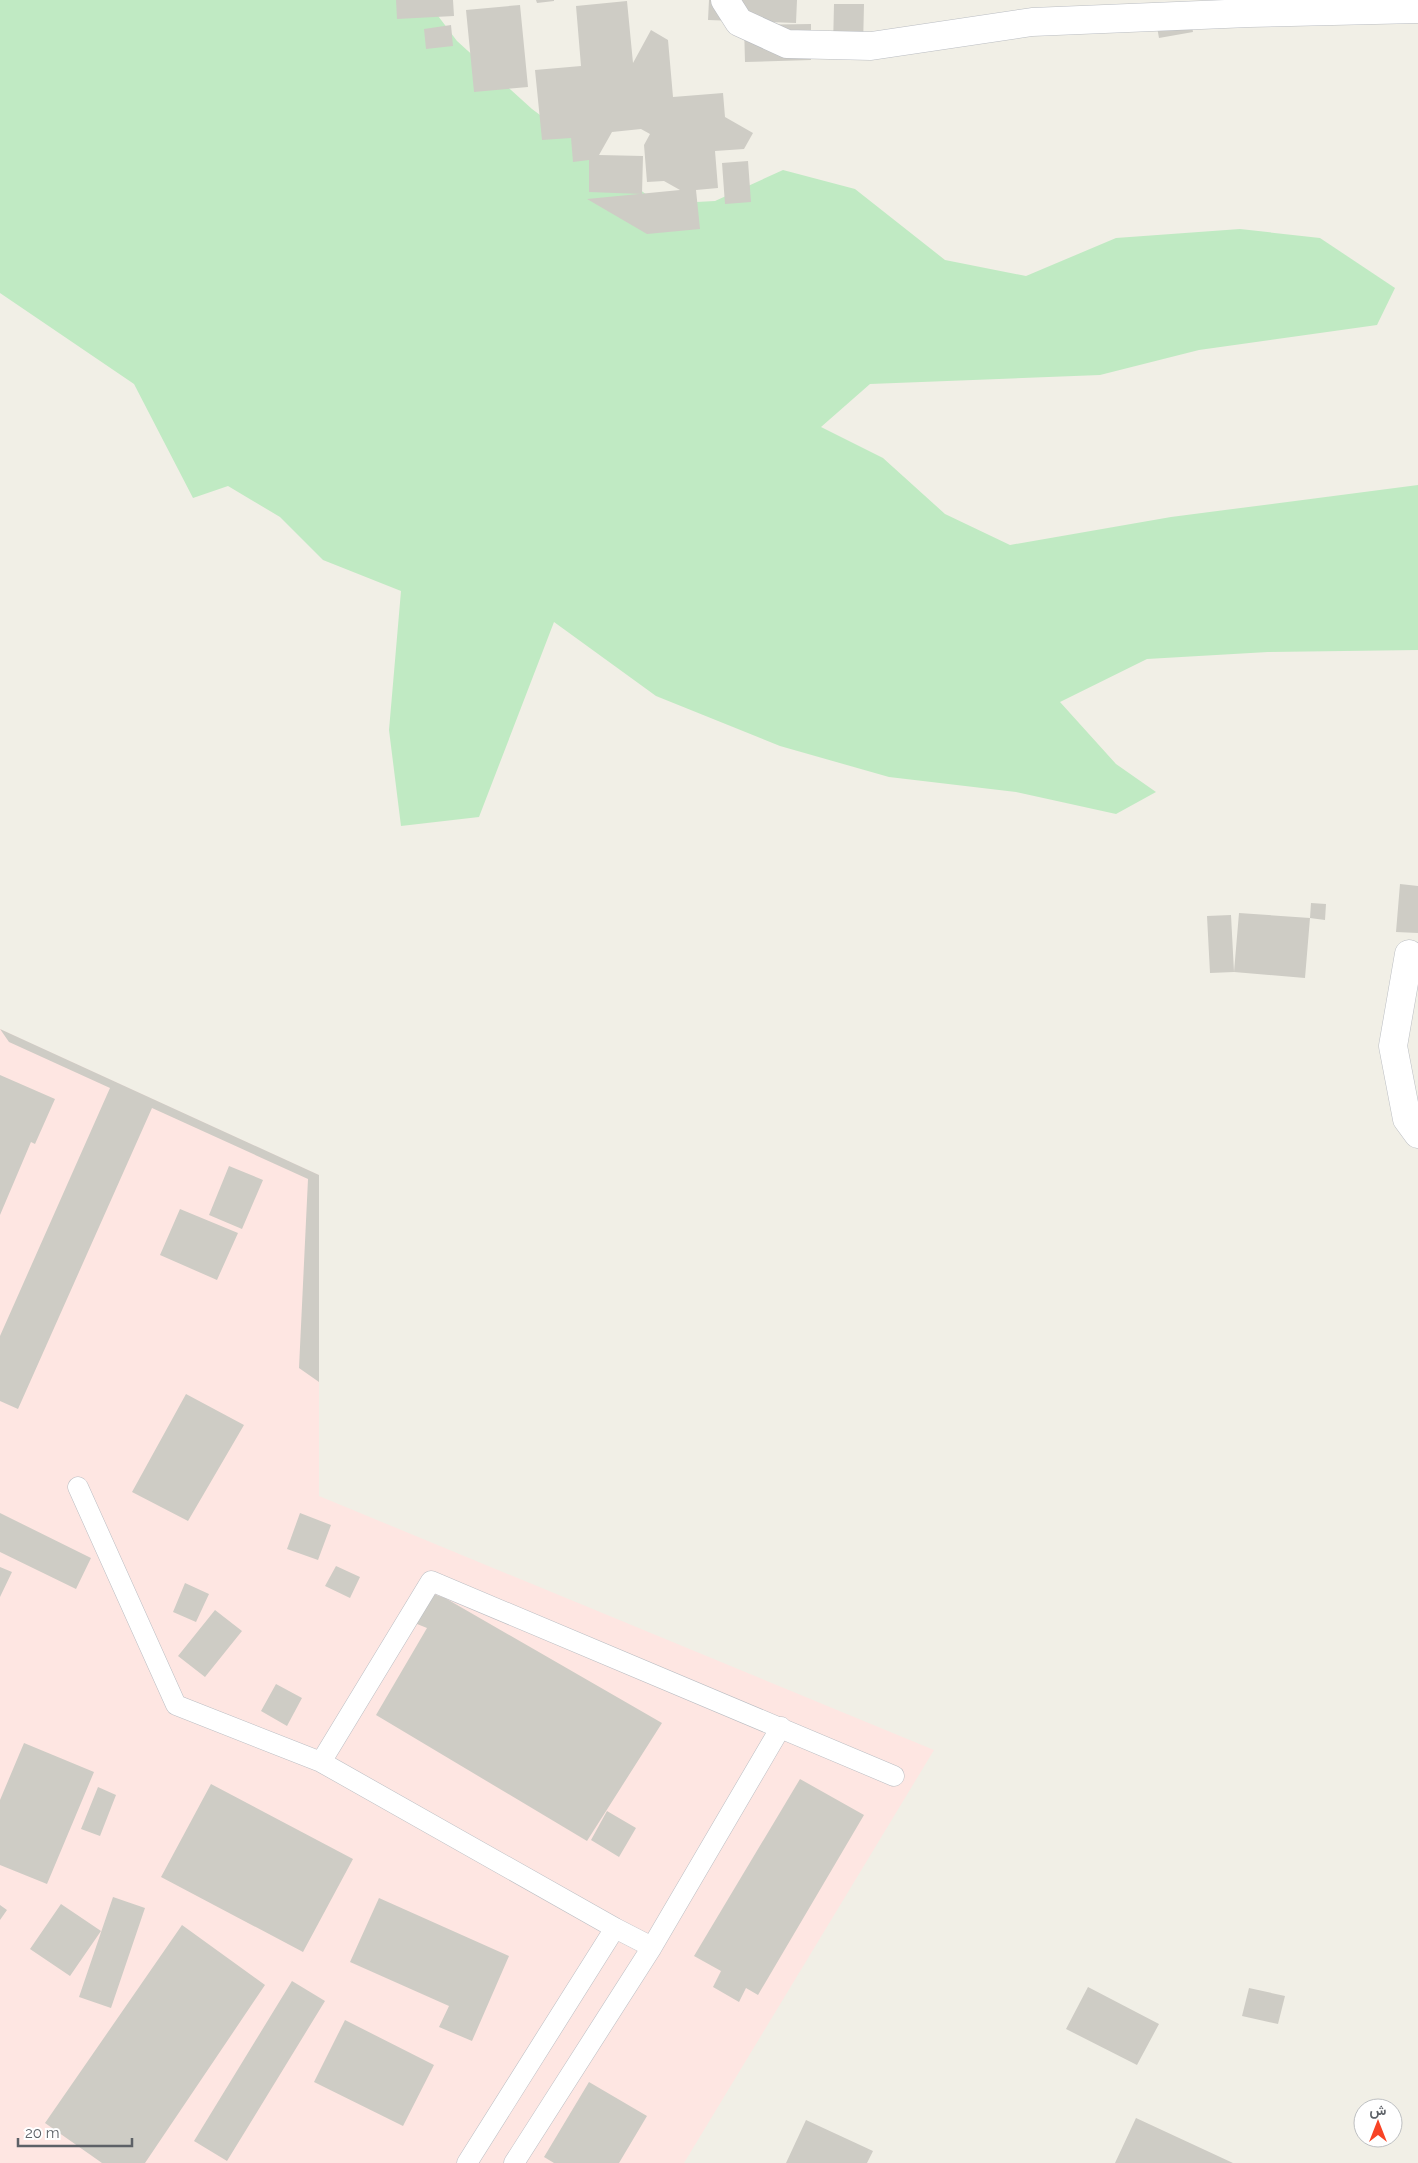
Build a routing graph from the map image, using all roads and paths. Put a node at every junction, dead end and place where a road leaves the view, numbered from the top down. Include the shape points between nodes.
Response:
1 (725, 0) edge
2 (1418, 9) edge
3 (1409, 954) dead end
4 (1418, 1134) edge
5 (78, 1487) dead end
6 (781, 1728) junction
7 (321, 1762) junction
8 (894, 1776) dead end
9 (615, 1928) junction
10 (652, 1947) junction
11 (467, 2163) edge
12 (514, 2163) edge

1 - 2 street via 739,22 787,44 870,46 1032,22
3 - 4 street via 1393,1046 1407,1119
5 - 7 lane via 176,1705
6 - 7 lane via 431,1581
6 - 8 lane
6 - 10 lane
7 - 9 lane
9 - 10 lane
9 - 11 lane
10 - 12 lane

